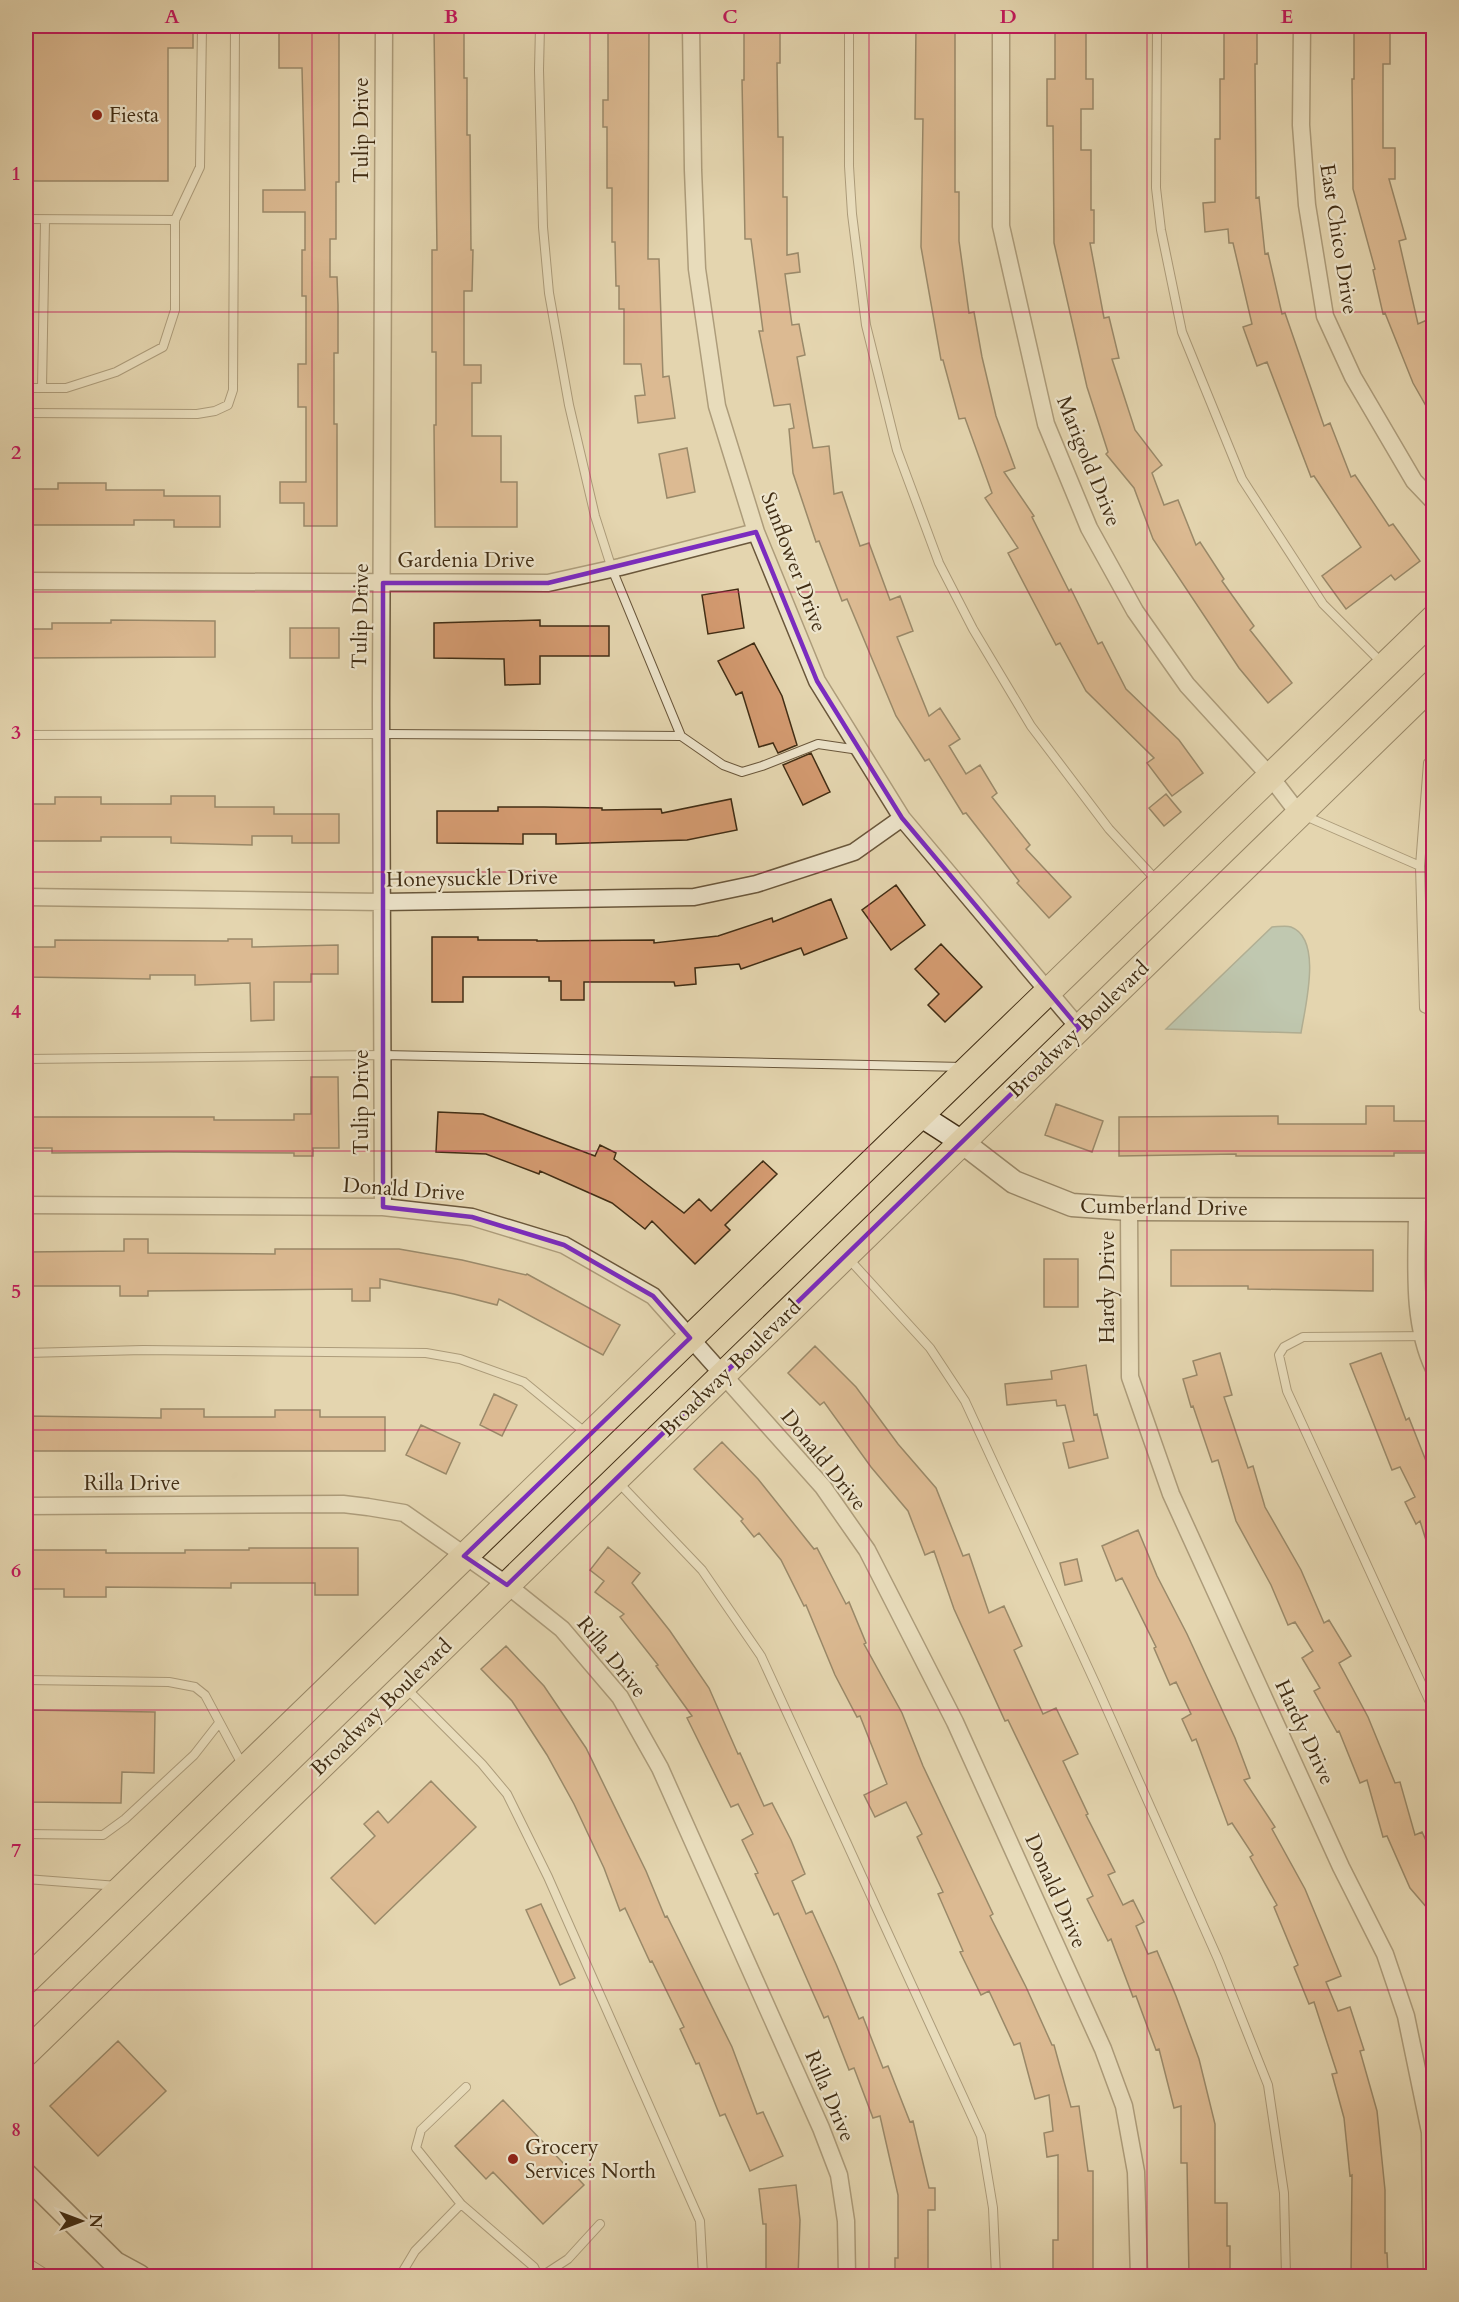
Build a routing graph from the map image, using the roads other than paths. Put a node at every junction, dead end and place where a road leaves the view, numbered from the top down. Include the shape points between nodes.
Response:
1 (202, 26) edge
2 (235, 26) edge
3 (384, 26) edge
4 (540, 26) edge
5 (691, 26) edge
6 (849, 26) edge
7 (1000, 26) edge
8 (1157, 26) edge
9 (1302, 26) edge
10 (26, 219) edge
11 (45, 220) junction
12 (175, 220) junction
13 (26, 388) edge
14 (42, 388) junction
15 (26, 413) edge
16 (1434, 502) edge
17 (756, 532) junction
18 (612, 569) junction
19 (26, 580) edge
20 (383, 583) junction
21 (1434, 618) edge
22 (1384, 666) junction
23 (1434, 683) edge
24 (382, 734) junction
25 (26, 735) edge
26 (681, 736) junction
27 (860, 750) junction
28 (1434, 762) edge
29 (1270, 776) junction
30 (1299, 814) junction
31 (902, 818) junction
32 (1420, 866) junction
33 (1159, 883) junction
34 (26, 897) edge
35 (383, 902) junction
36 (1048, 990) junction
37 (1434, 1012) edge
38 (1079, 1028) junction
39 (383, 1055) junction
40 (26, 1059) edge
41 (970, 1067) junction
42 (920, 1115) junction
43 (962, 1142) junction
44 (26, 1205) edge
45 (383, 1207) junction
46 (1129, 1209) junction
47 (1425, 1210) edge
48 (846, 1255) junction
49 (1428, 1336) edge
50 (690, 1338) junction
51 (26, 1353) edge
52 (1434, 1369) edge
53 (722, 1375) junction
54 (589, 1436) junction
55 (615, 1479) junction
56 (26, 1506) edge
57 (464, 1556) junction
58 (507, 1585) junction
59 (26, 1680) edge
60 (403, 1686) junction
61 (1434, 1711) edge
62 (219, 1723) junction
63 (244, 1769) junction
64 (26, 1834) edge
65 (26, 1879) edge
66 (123, 1887) junction
67 (26, 1981) edge
68 (26, 2053) edge
69 (466, 2087) dead end
70 (30, 2182) edge
71 (461, 2204) junction
72 (600, 2224) dead end
73 (30, 2264) dead end
74 (136, 2276) edge
75 (49, 2277) edge
76 (400, 2277) edge
77 (540, 2277) edge
78 (703, 2277) edge
79 (847, 2277) edge
80 (996, 2277) edge
81 (1139, 2277) edge
82 (1286, 2277) edge
83 (1432, 2277) edge

1 - 12 lane via 200,167
2 - 15 lane via 233,390 228,405 197,414
3 - 20 street, Tulip Drive
4 - 18 lane via 543,227 549,293 569,405 595,516
5 - 17 street, Sunflower Drive via 698,269 717,406
6 - 33 lane via 849,166 857,261 867,325 897,450 939,563 1031,726 1109,829
7 - 29 street, Marigold Drive via 1001,226 1046,424 1089,528 1135,611 1187,685
8 - 22 lane via 1156,188 1182,332 1242,479 1323,604
9 - 16 street, East Chico Drive via 1301,136 1307,205 1325,316 1353,377 1414,481
10 - 11 lane
11 - 12 lane
11 - 14 lane
12 - 14 lane via 175,310 163,347 116,372 66,388
13 - 14 lane
17 - 18 street, Gardenia Drive
17 - 27 street, Sunflower Drive via 817,681
18 - 20 street, Gardenia Drive via 548,583
18 - 26 lane
19 - 20 street, Gardenia Drive
20 - 24 street, Tulip Drive
21 - 22 main road
22 - 29 main road
23 - 30 main road, Broadway Boulevard
24 - 25 lane
24 - 26 lane
24 - 35 street, Tulip Drive
26 - 27 lane via 723,765 742,772 818,744
27 - 31 street, Sunflower Drive
28 - 32 lane via 1428,763
29 - 30 street, Marigold Drive
29 - 33 main road
30 - 32 lane
30 - 38 main road, Broadway Boulevard
31 - 35 street, Honeysuckle Drive via 854,852 756,884 694,897
31 - 36 street, Sunflower Drive
32 - 37 lane via 1424,1008
33 - 36 main road
34 - 35 street, Honeysuckle Drive
35 - 39 street, Tulip Drive
36 - 38 street, Sunflower Drive
36 - 41 main road
38 - 43 main road, Broadway Boulevard
39 - 40 lane
39 - 41 lane
39 - 45 street, Tulip Drive
41 - 42 main road
42 - 43 street, Cumberland Drive
42 - 50 main road
43 - 46 street, Cumberland Drive via 1014,1182 1072,1205
43 - 48 main road, Broadway Boulevard
44 - 45 street, Donald Drive
45 - 50 street, Donald Drive via 472,1217 564,1245 653,1296
46 - 47 street, Cumberland Drive
46 - 83 street, Hardy Drive via 1130,1377 1171,1494 1341,1867 1385,1953 1406,2016 1430,2132
47 - 49 street via 1416,1289
48 - 53 main road, Broadway Boulevard
48 - 82 lane via 930,1347 965,1401 1218,1959 1268,2085 1284,2193
49 - 52 street via 1425,1352
49 - 61 lane via 1303,1337 1284,1347 1279,1355 1287,1391
50 - 53 street, Donald Drive
50 - 54 main road
51 - 54 lane via 426,1353 460,1359 524,1382
53 - 55 main road, Broadway Boulevard
53 - 81 street, Donald Drive via 824,1487 867,1550 955,1722 1103,2049 1124,2106 1136,2172
54 - 57 main road
55 - 58 main road, Broadway Boulevard
55 - 80 lane via 702,1570 762,1656 981,2136 993,2208
56 - 57 street, Rilla Drive via 351,1505 404,1513
57 - 58 street, Rilla Drive
57 - 63 main road
58 - 60 main road, Broadway Boulevard
58 - 79 street, Rilla Drive via 562,1629 620,1697 660,1768 839,2175 846,2221
59 - 62 lane via 169,1682 195,1688 205,1695
60 - 68 main road, Broadway Boulevard
60 - 78 lane via 507,1794 548,1877 700,2221
62 - 63 lane
62 - 64 lane via 194,1755 103,1835
63 - 66 main road
65 - 66 lane
66 - 67 main road
69 - 71 lane via 421,2130 416,2148
70 - 74 street via 115,2263
71 - 76 lane via 415,2251
71 - 77 lane via 534,2267
72 - 77 lane via 568,2259
73 - 75 lane

